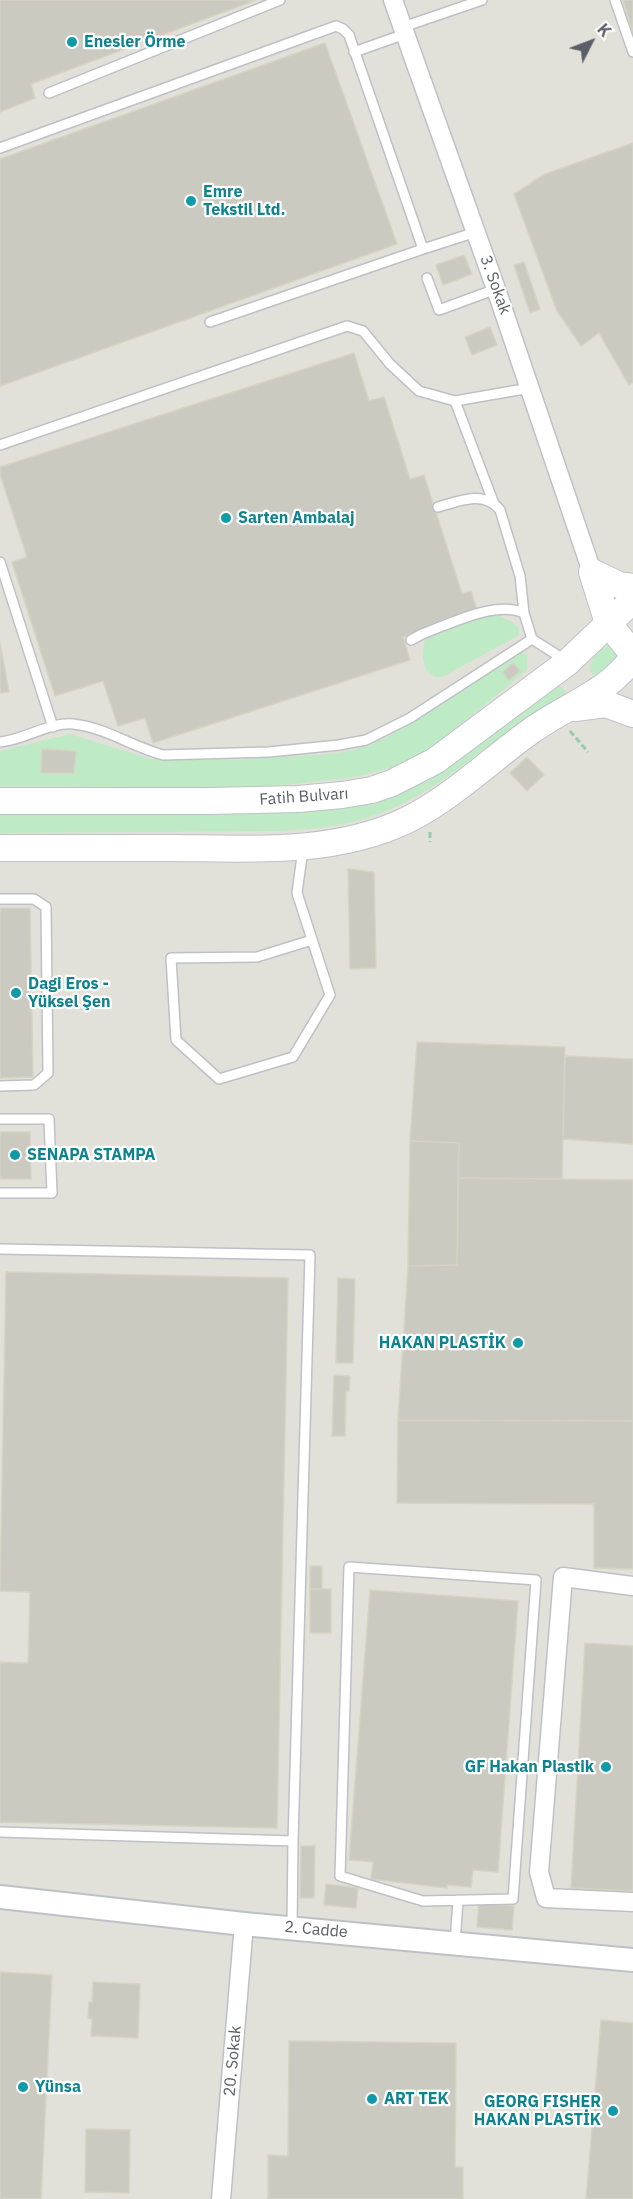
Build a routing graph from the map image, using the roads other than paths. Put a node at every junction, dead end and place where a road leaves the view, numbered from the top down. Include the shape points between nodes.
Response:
1 (280, 0) edge
2 (393, 0) edge
3 (482, 0) edge
4 (615, 0) edge
5 (404, 31) junction
6 (354, 52) junction
7 (633, 52) edge
8 (49, 93) dead end
9 (0, 148) edge
10 (476, 232) junction
11 (423, 249) junction
12 (427, 278) dead end
13 (496, 289) junction
14 (210, 322) dead end
15 (530, 387) junction
16 (455, 401) junction
17 (0, 445) edge
18 (494, 504) junction
19 (438, 507) dead end
20 (0, 562) edge
21 (592, 572) junction
22 (633, 587) edge
23 (633, 600) edge
24 (524, 613) junction
25 (608, 623) junction
26 (532, 639) junction
27 (411, 640) dead end
28 (633, 656) edge
29 (568, 662) junction
30 (593, 692) junction
31 (633, 714) edge
32 (567, 719) junction
33 (53, 727) junction
34 (0, 742) edge
35 (0, 801) edge
36 (303, 847) junction
37 (0, 848) edge
38 (0, 899) edge
39 (312, 940) junction
40 (0, 1086) edge
41 (0, 1119) edge
42 (0, 1193) edge
43 (0, 1249) edge
44 (633, 1586) edge
45 (0, 1832) edge
46 (293, 1840) junction
47 (0, 1897) edge
48 (458, 1900) junction
49 (633, 1902) edge
50 (244, 1924) junction
51 (292, 1928) junction
52 (455, 1943) junction
53 (633, 1960) edge
54 (222, 2199) edge

1 - 8 lane
2 - 5 street, 3. Sokak
3 - 5 lane
4 - 7 lane
5 - 6 lane
5 - 10 street, 3. Sokak
6 - 9 lane via 349,35 336,26
6 - 11 lane
10 - 11 lane
10 - 13 street, 3. Sokak
11 - 14 lane
12 - 13 lane via 439,310
13 - 15 street, 3. Sokak
15 - 16 lane
15 - 21 street, 3. Sokak
16 - 17 lane via 419,391 363,331 347,326
16 - 18 lane
18 - 19 lane via 475,497
18 - 24 lane via 500,510 520,576
20 - 33 lane
21 - 22 main road
21 - 25 main road
23 - 25 main road, Fatih Bulvarı
24 - 26 lane
24 - 27 lane via 504,608 491,610
25 - 28 main road
25 - 29 main road, Fatih Bulvarı
26 - 29 lane
26 - 33 lane via 393,727 366,740 339,745 269,752 163,755 98,730 74,724
28 - 30 main road via 624,671
29 - 30 main road via 569,671 580,686
29 - 35 main road, Fatih Bulvarı via 435,761 372,790 298,799
30 - 32 main road
31 - 32 main road via 606,704
32 - 36 main road via 531,731 405,821 351,841
33 - 34 lane
36 - 37 main road
36 - 39 lane via 297,893
38 - 40 lane via 34,899 46,907 48,1073 34,1085
39 - 39 lane via 330,995 293,1057 219,1079 176,1040 171,958 257,957
41 - 42 lane via 50,1119 52,1193
43 - 46 lane via 309,1255
44 - 49 street via 563,1577 539,1872 546,1898
45 - 46 lane
46 - 51 lane
47 - 50 street, 2. Cadde
48 - 48 lane via 513,1899 537,1580 349,1567 340,1876 423,1901
48 - 52 lane
50 - 51 street, 2. Cadde
50 - 54 street, 20. Sokak
51 - 52 street, 2. Cadde
52 - 53 street, 2. Cadde

